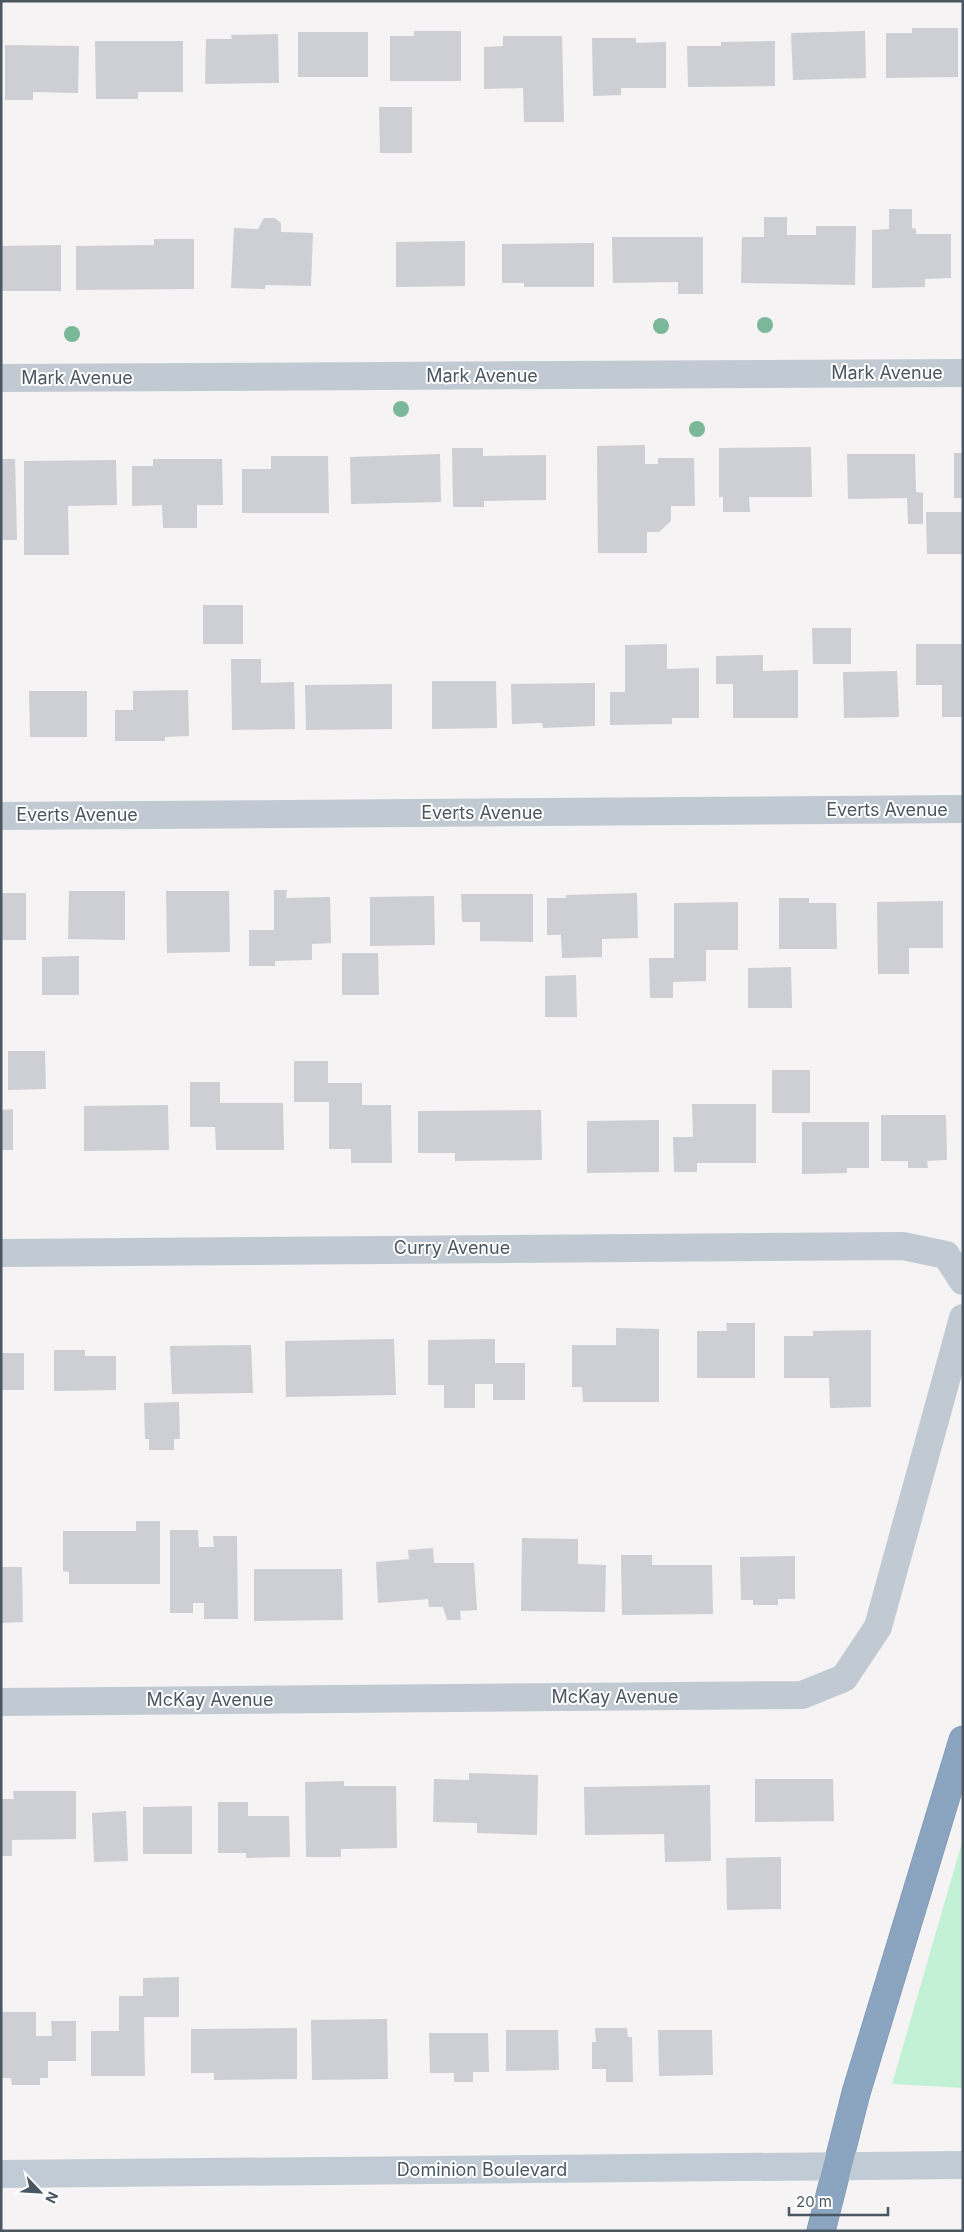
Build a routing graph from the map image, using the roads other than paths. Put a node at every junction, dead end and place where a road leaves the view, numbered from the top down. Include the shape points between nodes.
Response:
1 (963, 373) edge
2 (1, 378) edge
3 (963, 810) edge
4 (1, 816) edge
5 (1, 1253) edge
6 (963, 1281) edge
7 (963, 1318) edge
8 (1, 1702) edge
9 (963, 1740) edge
10 (963, 2165) edge
11 (837, 2166) junction
12 (1, 2174) edge
13 (821, 2231) edge

1 - 2 street, Mark Avenue
3 - 4 street, Everts Avenue
5 - 6 street, Curry Avenue via 903,1246 946,1255
7 - 8 street, McKay Avenue via 878,1627 844,1678 802,1696
9 - 11 highway
10 - 11 street, Dominion Boulevard
11 - 12 street, Dominion Boulevard
11 - 13 highway

